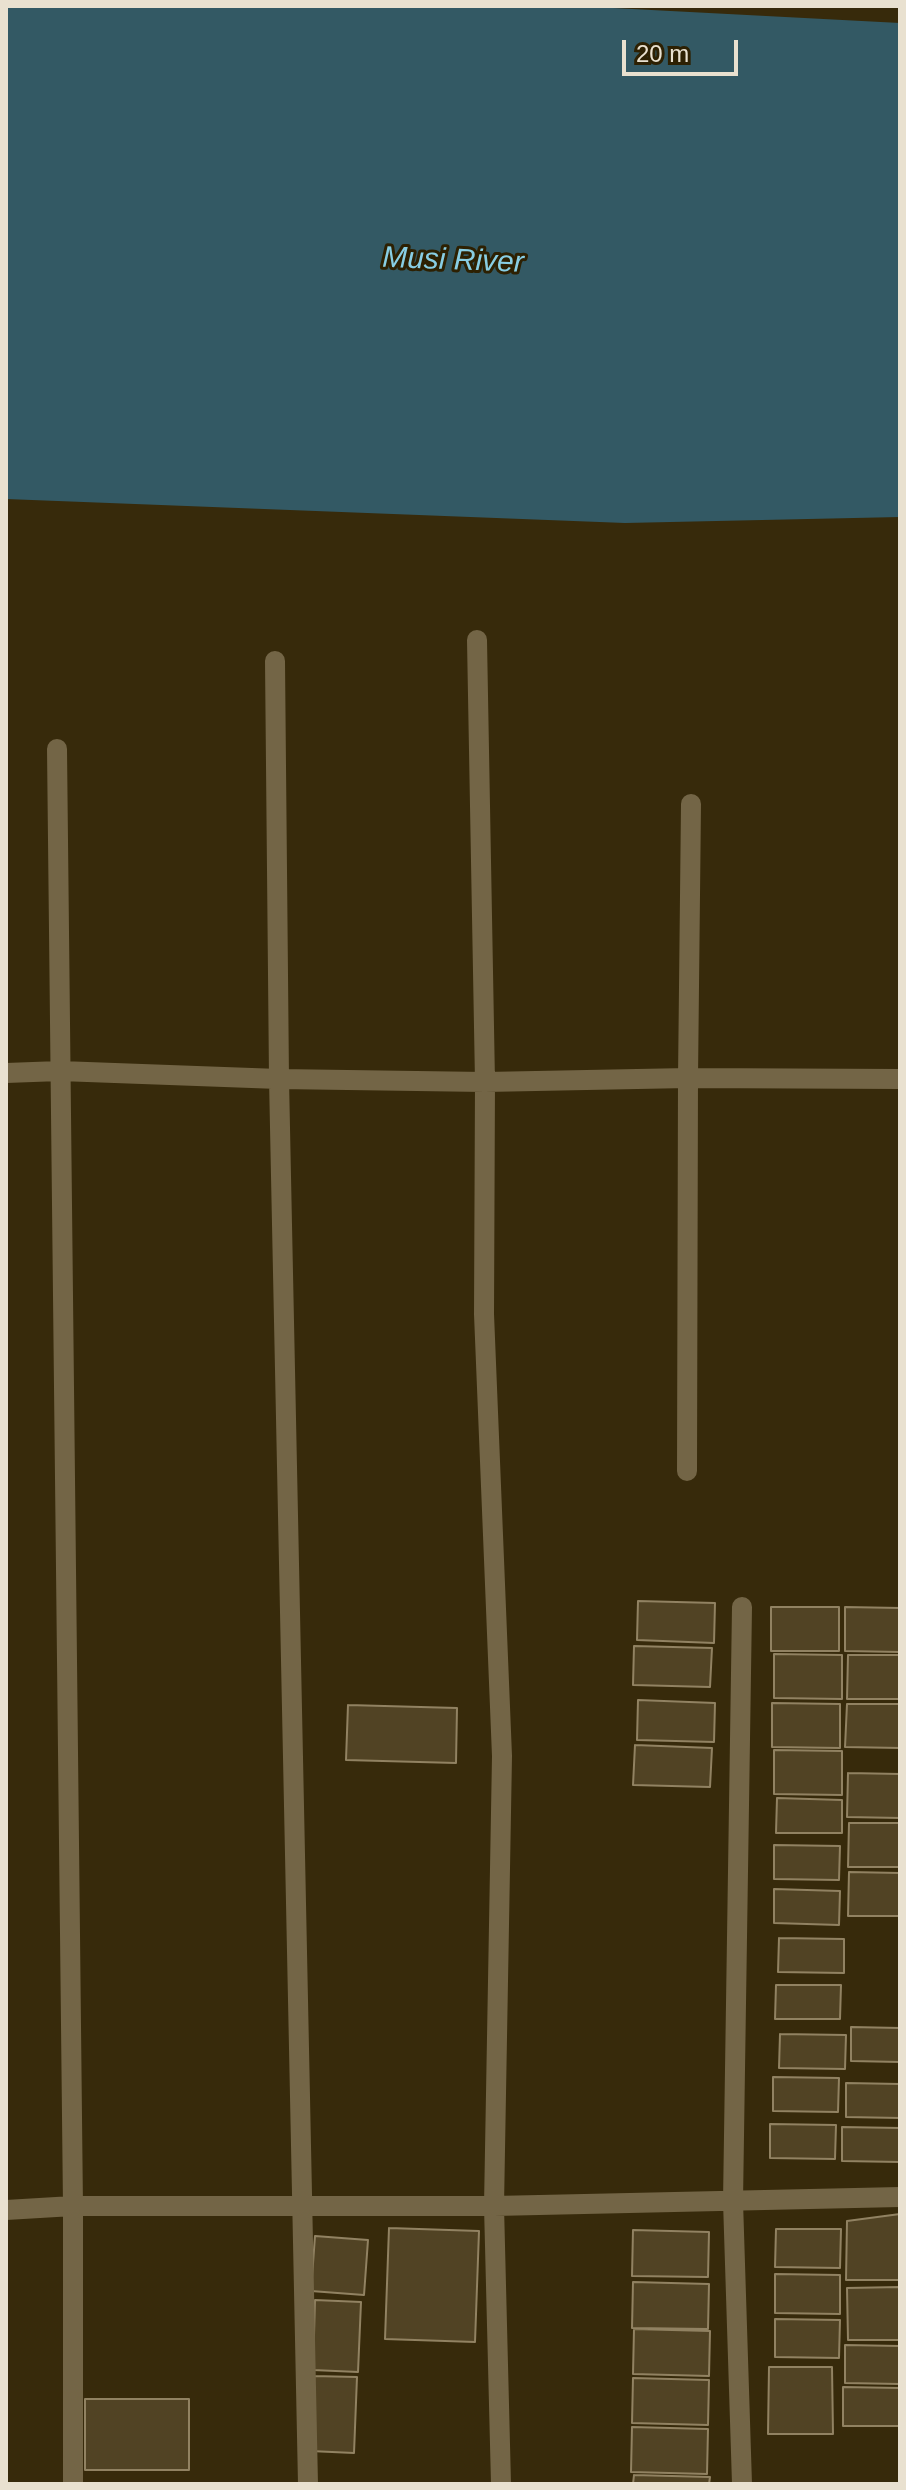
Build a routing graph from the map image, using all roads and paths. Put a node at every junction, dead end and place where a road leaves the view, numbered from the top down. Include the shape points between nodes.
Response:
1 (477, 640) dead end
2 (275, 661) dead end
3 (57, 749) dead end
4 (691, 804) dead end
5 (60, 1071) junction
6 (6, 1073) edge
7 (688, 1078) junction
8 (279, 1079) junction
9 (900, 1079) edge
10 (485, 1082) junction
11 (687, 1471) dead end
12 (742, 1607) dead end
13 (900, 2197) edge
14 (733, 2201) junction
15 (73, 2206) junction
16 (300, 2206) junction
17 (494, 2206) junction
18 (6, 2210) edge
19 (73, 2484) edge
20 (308, 2484) edge
21 (501, 2484) edge
22 (742, 2484) edge

1 - 10 street
2 - 8 street
3 - 5 street
4 - 7 street
5 - 6 street
5 - 8 street
5 - 15 street
7 - 9 street
7 - 10 street
7 - 11 street
8 - 10 street
8 - 16 street
10 - 17 street via 484,1314 502,1756
12 - 14 street
13 - 14 street
14 - 17 street
14 - 22 street
15 - 16 street
15 - 18 street
15 - 19 street
16 - 17 street
16 - 20 street
17 - 21 street

